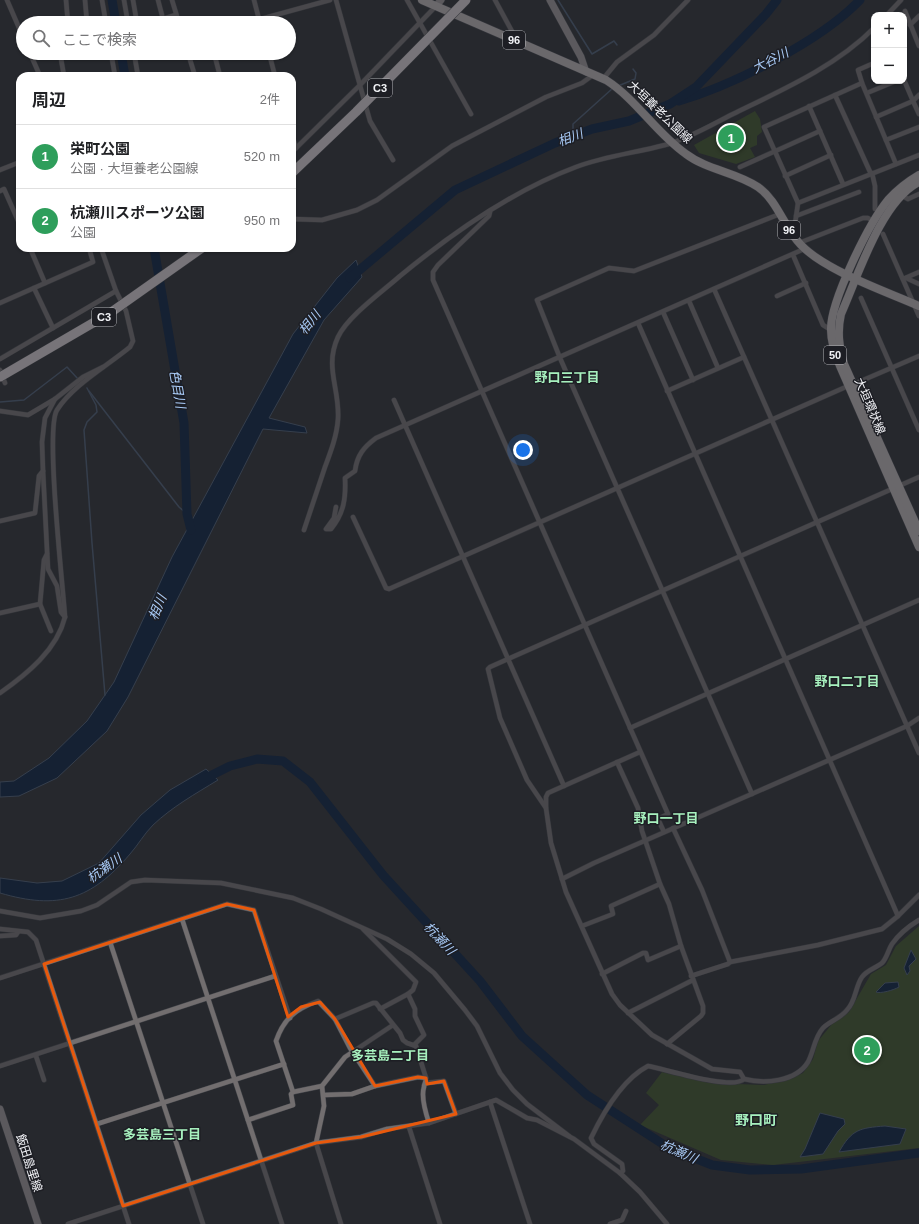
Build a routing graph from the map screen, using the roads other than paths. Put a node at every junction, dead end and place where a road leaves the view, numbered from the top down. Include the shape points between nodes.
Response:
1 (7, 0) edge
2 (66, 0) edge
3 (85, 0) edge
4 (102, 0) edge
5 (124, 0) edge
6 (133, 0) edge
7 (158, 0) edge
8 (172, 0) edge
9 (254, 0) edge
10 (330, 0) edge
11 (336, 0) edge
12 (407, 0) edge
13 (422, 0) edge
14 (466, 0) edge
15 (495, 0) edge
16 (550, 0) edge
17 (688, 0) edge
18 (901, 0) edge
19 (439, 3) edge
20 (905, 11) dead end
21 (890, 12) edge
22 (176, 15) joint
23 (67, 16) edge
24 (86, 16) edge
25 (105, 16) edge
26 (127, 16) edge
27 (136, 16) edge
28 (162, 16) edge
29 (173, 16) edge
30 (259, 16) edge
31 (277, 16) edge
32 (919, 16) edge
33 (16, 21) edge
34 (420, 24) junction
35 (910, 24) junction
36 (871, 31) edge
37 (515, 41) junction
38 (919, 46) edge
39 (33, 60) edge
40 (61, 60) edge
41 (112, 60) edge
42 (135, 60) edge
43 (190, 60) edge
44 (216, 60) edge
45 (271, 60) edge
46 (871, 64) edge
47 (38, 72) edge
48 (63, 72) edge
49 (114, 72) edge
50 (137, 72) edge
51 (194, 72) edge
52 (219, 72) edge
53 (274, 72) edge
54 (590, 73) junction
55 (604, 80) junction
56 (862, 83) junction
57 (889, 84) edge
58 (906, 84) edge
59 (360, 85) junction
60 (867, 93) junction
61 (835, 95) junction
62 (919, 95) edge
63 (913, 101) junction
64 (809, 106) junction
65 (471, 114) dead end
66 (919, 114) edge
67 (876, 117) junction
68 (919, 127) edge
69 (820, 131) junction
70 (886, 140) junction
71 (671, 141) junction
72 (296, 148) edge
73 (775, 152) junction
74 (831, 155) junction
75 (919, 155) edge
76 (393, 160) dead end
77 (16, 164) edge
78 (896, 164) junction
79 (740, 167) dead end
80 (296, 169) edge
81 (0, 170) edge
82 (871, 174) junction
83 (919, 175) edge
84 (785, 176) junction
85 (919, 182) edge
86 (843, 184) junction
87 (0, 191) edge
88 (859, 192) dead end
89 (919, 194) edge
90 (900, 196) junction
91 (798, 203) junction
92 (875, 209) dead end
93 (490, 212) junction
94 (780, 214) junction
95 (16, 216) edge
96 (796, 216) junction
97 (296, 219) edge
98 (874, 222) junction
99 (790, 231) junction
100 (883, 234) dead end
101 (802, 246) junction
102 (32, 252) edge
103 (90, 252) edge
104 (103, 252) edge
105 (196, 252) edge
106 (793, 254) junction
107 (919, 272) edge
108 (848, 275) junction
109 (856, 278) junction
110 (904, 279) junction
111 (45, 283) junction
112 (806, 283) junction
113 (919, 284) edge
114 (34, 288) junction
115 (714, 289) junction
116 (116, 291) junction
117 (777, 296) dead end
118 (861, 298) dead end
119 (689, 301) junction
120 (0, 303) edge
121 (916, 305) edge
122 (663, 312) junction
123 (919, 316) edge
124 (638, 323) junction
125 (53, 328) junction
126 (831, 330) junction
127 (919, 356) edge
128 (744, 357) junction
129 (560, 358) junction
130 (0, 359) edge
131 (107, 366) junction
132 (718, 368) junction
133 (892, 368) junction
134 (0, 370) edge
135 (3, 380) edge
136 (693, 380) junction
137 (851, 385) junction
138 (667, 391) junction
139 (482, 392) junction
140 (55, 399) junction
141 (394, 400) dead end
142 (0, 412) edge
143 (772, 420) junction
144 (405, 426) junction
145 (919, 430) edge
146 (695, 454) junction
147 (42, 470) junction
148 (919, 477) edge
149 (896, 487) junction
150 (617, 488) junction
151 (336, 507) dead end
152 (353, 517) dead end
153 (0, 521) edge
154 (540, 523) junction
155 (817, 523) junction
156 (304, 530) dead end
157 (919, 531) edge
158 (919, 547) edge
159 (47, 554) junction
160 (463, 556) junction
161 (740, 556) junction
162 (662, 590) junction
163 (919, 600) edge
164 (40, 604) junction
165 (0, 613) edge
166 (65, 617) junction
167 (584, 624) junction
168 (862, 625) junction
169 (52, 631) dead end
170 (508, 658) junction
171 (785, 659) junction
172 (0, 693) edge
173 (708, 693) junction
174 (919, 718) edge
175 (906, 726) junction
176 (630, 728) junction
177 (640, 752) junction
178 (919, 753) edge
179 (830, 759) junction
180 (617, 762) junction
181 (564, 786) junction
182 (752, 794) junction
183 (546, 808) junction
184 (672, 828) junction
185 (664, 832) junction
186 (646, 841) junction
187 (562, 879) junction
188 (660, 884) junction
189 (919, 895) edge
190 (0, 911) edge
191 (898, 916) junction
192 (182, 919) junction
193 (919, 920) edge
194 (582, 926) junction
195 (361, 927) junction
196 (0, 929) edge
197 (18, 932) junction
198 (0, 936) edge
199 (110, 942) junction
200 (681, 946) junction
201 (730, 962) junction
202 (44, 964) junction
203 (602, 974) junction
204 (275, 976) junction
205 (0, 978) edge
206 (692, 978) junction
207 (408, 994) junction
208 (209, 999) junction
209 (380, 1009) junction
210 (628, 1013) junction
211 (290, 1018) junction
212 (335, 1019) junction
213 (137, 1023) junction
214 (393, 1024) junction
215 (71, 1044) junction
216 (667, 1044) junction
217 (414, 1045) junction
218 (353, 1051) junction
219 (36, 1056) junction
220 (284, 1064) junction
221 (0, 1066) edge
222 (235, 1079) junction
223 (744, 1079) junction
224 (44, 1080) dead end
225 (426, 1080) junction
226 (322, 1086) junction
227 (375, 1086) junction
228 (293, 1092) junction
229 (324, 1096) junction
230 (490, 1102) junction
231 (163, 1103) junction
232 (0, 1109) edge
233 (456, 1114) junction
234 (248, 1120) junction
235 (429, 1123) junction
236 (97, 1124) junction
237 (409, 1126) junction
238 (569, 1136) junction
239 (316, 1143) junction
240 (262, 1161) junction
241 (620, 1173) junction
242 (190, 1184) junction
243 (123, 1206) junction
244 (626, 1211) dead end
245 (38, 1224) edge
246 (68, 1224) edge
247 (129, 1224) edge
248 (203, 1224) edge
249 (282, 1224) edge
250 (341, 1224) edge
251 (440, 1224) edge
252 (530, 1224) edge
253 (610, 1224) edge
254 (667, 1224) edge

1 - 33 street
2 - 23 street
3 - 24 street
4 - 25 street
5 - 26 street
6 - 27 street
7 - 28 street
8 - 22 street
9 - 30 street
10 - 31 street
11 - 59 street
12 - 34 street
13 - 19 main road, 大垣養老公園線 / 96
14 - 80 highway, C3, bridge
15 - 37 street
16 - 54 main road
17 - 55 street via 654,35 617,62
18 - 21 street
19 - 34 street
19 - 37 main road, 大垣養老公園線 / 96
20 - 35 street
22 - 29 street
32 - 35 street
34 - 59 street
34 - 65 street
35 - 38 street
36 - 71 street via 826,66 706,127
37 - 54 main road, 大垣養老公園線 / 96
39 - 47 street
40 - 48 street
41 - 49 street
42 - 50 street
43 - 51 street
44 - 52 street
45 - 53 street
46 - 56 street via 858,70
54 - 55 main road, 大垣養老公園線 / 96
54 - 97 street via 582,83 546,97 452,146 377,200 357,210 322,220
55 - 71 main road, 大垣養老公園線 / 96 via 620,90
56 - 60 street
56 - 61 street
57 - 60 street
58 - 63 street
59 - 72 street
59 - 76 street via 370,121
60 - 67 street
61 - 64 street
61 - 82 street
62 - 63 street
63 - 66 street
63 - 67 street
64 - 69 street
64 - 73 street via 764,126
67 - 70 street
68 - 70 street
69 - 73 street
69 - 74 street
70 - 78 street
71 - 93 street via 576,167 530,188
71 - 94 main road, 大垣養老公園線 / 96 via 702,164 758,187 768,195
73 - 79 street
73 - 84 street
74 - 84 street
74 - 86 street
75 - 78 street
77 - 81 street
78 - 82 street
82 - 86 street
82 - 92 street via 875,186
83 - 98 main road, 大垣環状線 / 50 via 898,190
84 - 91 street
85 - 90 main road, 大垣環状線 / 50
86 - 91 street
87 - 95 street via 4,189
88 - 96 street
89 - 90 street via 908,199
90 - 109 main road, 大垣環状線 / 50 via 879,227
91 - 96 street
93 - 139 street via 489,216 433,272 433,280
93 - 156 street via 452,236 417,263 367,305 338,337 331,364 338,407 336,432
94 - 99 main road, 大垣養老公園線 / 96
94 - 129 street via 634,270 609,268 542,296 537,303
96 - 99 street via 795,224
98 - 101 street via 863,218
98 - 108 main road, 大垣環状線 / 50
99 - 101 main road, 大垣養老公園線 / 96
100 - 110 street
101 - 106 street
101 - 108 main road, 大垣養老公園線 / 96 via 813,257
102 - 111 street
103 - 111 street via 92,262
104 - 116 street
105 - 135 highway, C3, bridge via 110,313
106 - 112 street
106 - 115 street
107 - 110 street
108 - 109 main road, 大垣養老公園線 / 96
108 - 126 main road, 大垣環状線 / 50 via 833,312
109 - 121 main road, 大垣養老公園線 / 96
109 - 137 main road, 大垣環状線 / 50 via 841,314 838,329 839,348
110 - 113 street
110 - 121 street
111 - 114 street
112 - 117 street
112 - 126 street via 823,325
114 - 120 street
114 - 125 street
115 - 119 street
115 - 128 street
116 - 125 street
116 - 131 street via 126,311 133,341
118 - 133 street
119 - 122 street
119 - 132 street
121 - 123 street
122 - 124 street
122 - 136 street
124 - 129 street
124 - 138 street
125 - 130 street
126 - 137 main road, 大垣環状線 / 50 via 833,348
127 - 133 street
128 - 132 street
128 - 143 street
129 - 139 street
129 - 150 street
131 - 140 street via 94,370
131 - 166 street via 72,392 56,412 54,476
132 - 136 street
133 - 137 street
133 - 145 street
134 - 135 street
136 - 138 street
137 - 143 street
137 - 149 main road, 大垣環状線 / 50
138 - 146 street
139 - 144 street
139 - 154 street
140 - 142 street via 28,415
140 - 147 street via 45,418
141 - 144 street
143 - 146 street
143 - 155 street
144 - 151 street via 366,445 359,455 353,473 345,478 343,510 331,529 326,529 334,518
144 - 160 street
146 - 150 street
146 - 161 street
147 - 153 street via 35,513
147 - 159 street
148 - 149 street
149 - 155 street
149 - 157 main road, 大垣環状線 / 50
149 - 158 main road, 大垣環状線 / 50
150 - 154 street
150 - 162 street
152 - 160 street via 386,588 389,589
154 - 160 street
154 - 167 street
155 - 161 street
155 - 168 street
159 - 164 street via 44,560
159 - 166 street via 48,569 57,586 61,612
160 - 170 street
161 - 162 street
161 - 171 street
162 - 167 street
162 - 173 street
163 - 168 street
164 - 165 street
164 - 169 street
166 - 172 street via 62,631 52,646 17,682
167 - 170 street
167 - 176 street
168 - 171 street
168 - 175 street
170 - 181 street
170 - 183 street via 488,669 496,708 527,780
171 - 173 street
171 - 179 street
173 - 176 street
173 - 182 street
174 - 175 street
175 - 178 street
175 - 179 street
176 - 177 street
177 - 180 street
177 - 185 street via 668,814 658,819
179 - 182 street
179 - 191 street
180 - 181 street
180 - 186 street via 638,808
181 - 183 street via 547,795
182 - 184 street
183 - 187 street via 551,842
184 - 185 street
184 - 201 street via 702,890
185 - 186 street
186 - 187 street
186 - 188 street
187 - 194 street
188 - 194 street via 611,906 612,914
188 - 200 street via 669,904
189 - 191 street
190 - 195 street via 32,918 50,917 97,905 131,882 182,881 221,883 293,898
191 - 201 street via 882,929 818,945
192 - 199 street
192 - 204 street via 227,904 254,910
192 - 208 street
193 - 223 street via 907,928 891,945 881,964 863,976 847,1011 822,1029 807,1063 798,1072 770,1081 754,1082
194 - 203 street
195 - 207 street via 416,982
195 - 238 street via 411,954 434,973 476,1026 500,1073 513,1090
196 - 197 street
197 - 198 street via 16,935
197 - 202 street via 33,935
199 - 202 street
199 - 213 street
200 - 203 street via 648,960 646,953 643,953
200 - 206 street
201 - 206 street
202 - 205 street
202 - 215 street
203 - 210 street via 612,994
204 - 208 street
204 - 211 street
206 - 210 street
206 - 216 street via 703,1006 703,1014
207 - 209 street
207 - 217 street via 424,1035
208 - 213 street
208 - 222 street
209 - 212 street via 373,1003
209 - 214 street
210 - 216 street via 652,1035
211 - 212 street via 301,1007 318,1002
211 - 220 street via 279,1032 276,1041
212 - 218 street
213 - 215 street
213 - 231 street
214 - 217 street via 403,1040
214 - 218 street
215 - 219 street
215 - 236 street
216 - 223 street via 712,1068 740,1072
217 - 225 street
218 - 226 street via 345,1057
218 - 227 street
219 - 221 street
219 - 224 street
220 - 222 street
220 - 228 street
222 - 231 street
222 - 234 street
223 - 241 street via 738,1083 713,1081 648,1066 640,1070 622,1088 591,1138 594,1144 622,1164 623,1171
225 - 227 street via 418,1077
225 - 233 street via 444,1081
225 - 235 street via 424,1098
226 - 228 street
226 - 229 street
227 - 229 street via 352,1094
228 - 234 street via 293,1105
229 - 239 street
230 - 233 street
230 - 238 street via 496,1100 527,1118
230 - 252 street
231 - 236 street
231 - 242 street
232 - 245 main road, 飯田島里線
233 - 235 street
234 - 240 street
235 - 237 street
236 - 243 street
237 - 239 street via 361,1137
237 - 251 street
238 - 241 street
239 - 240 street
239 - 250 street
240 - 242 street
240 - 249 street
241 - 254 street
242 - 243 street
242 - 248 street
243 - 246 street
243 - 247 street
244 - 253 street via 622,1220

